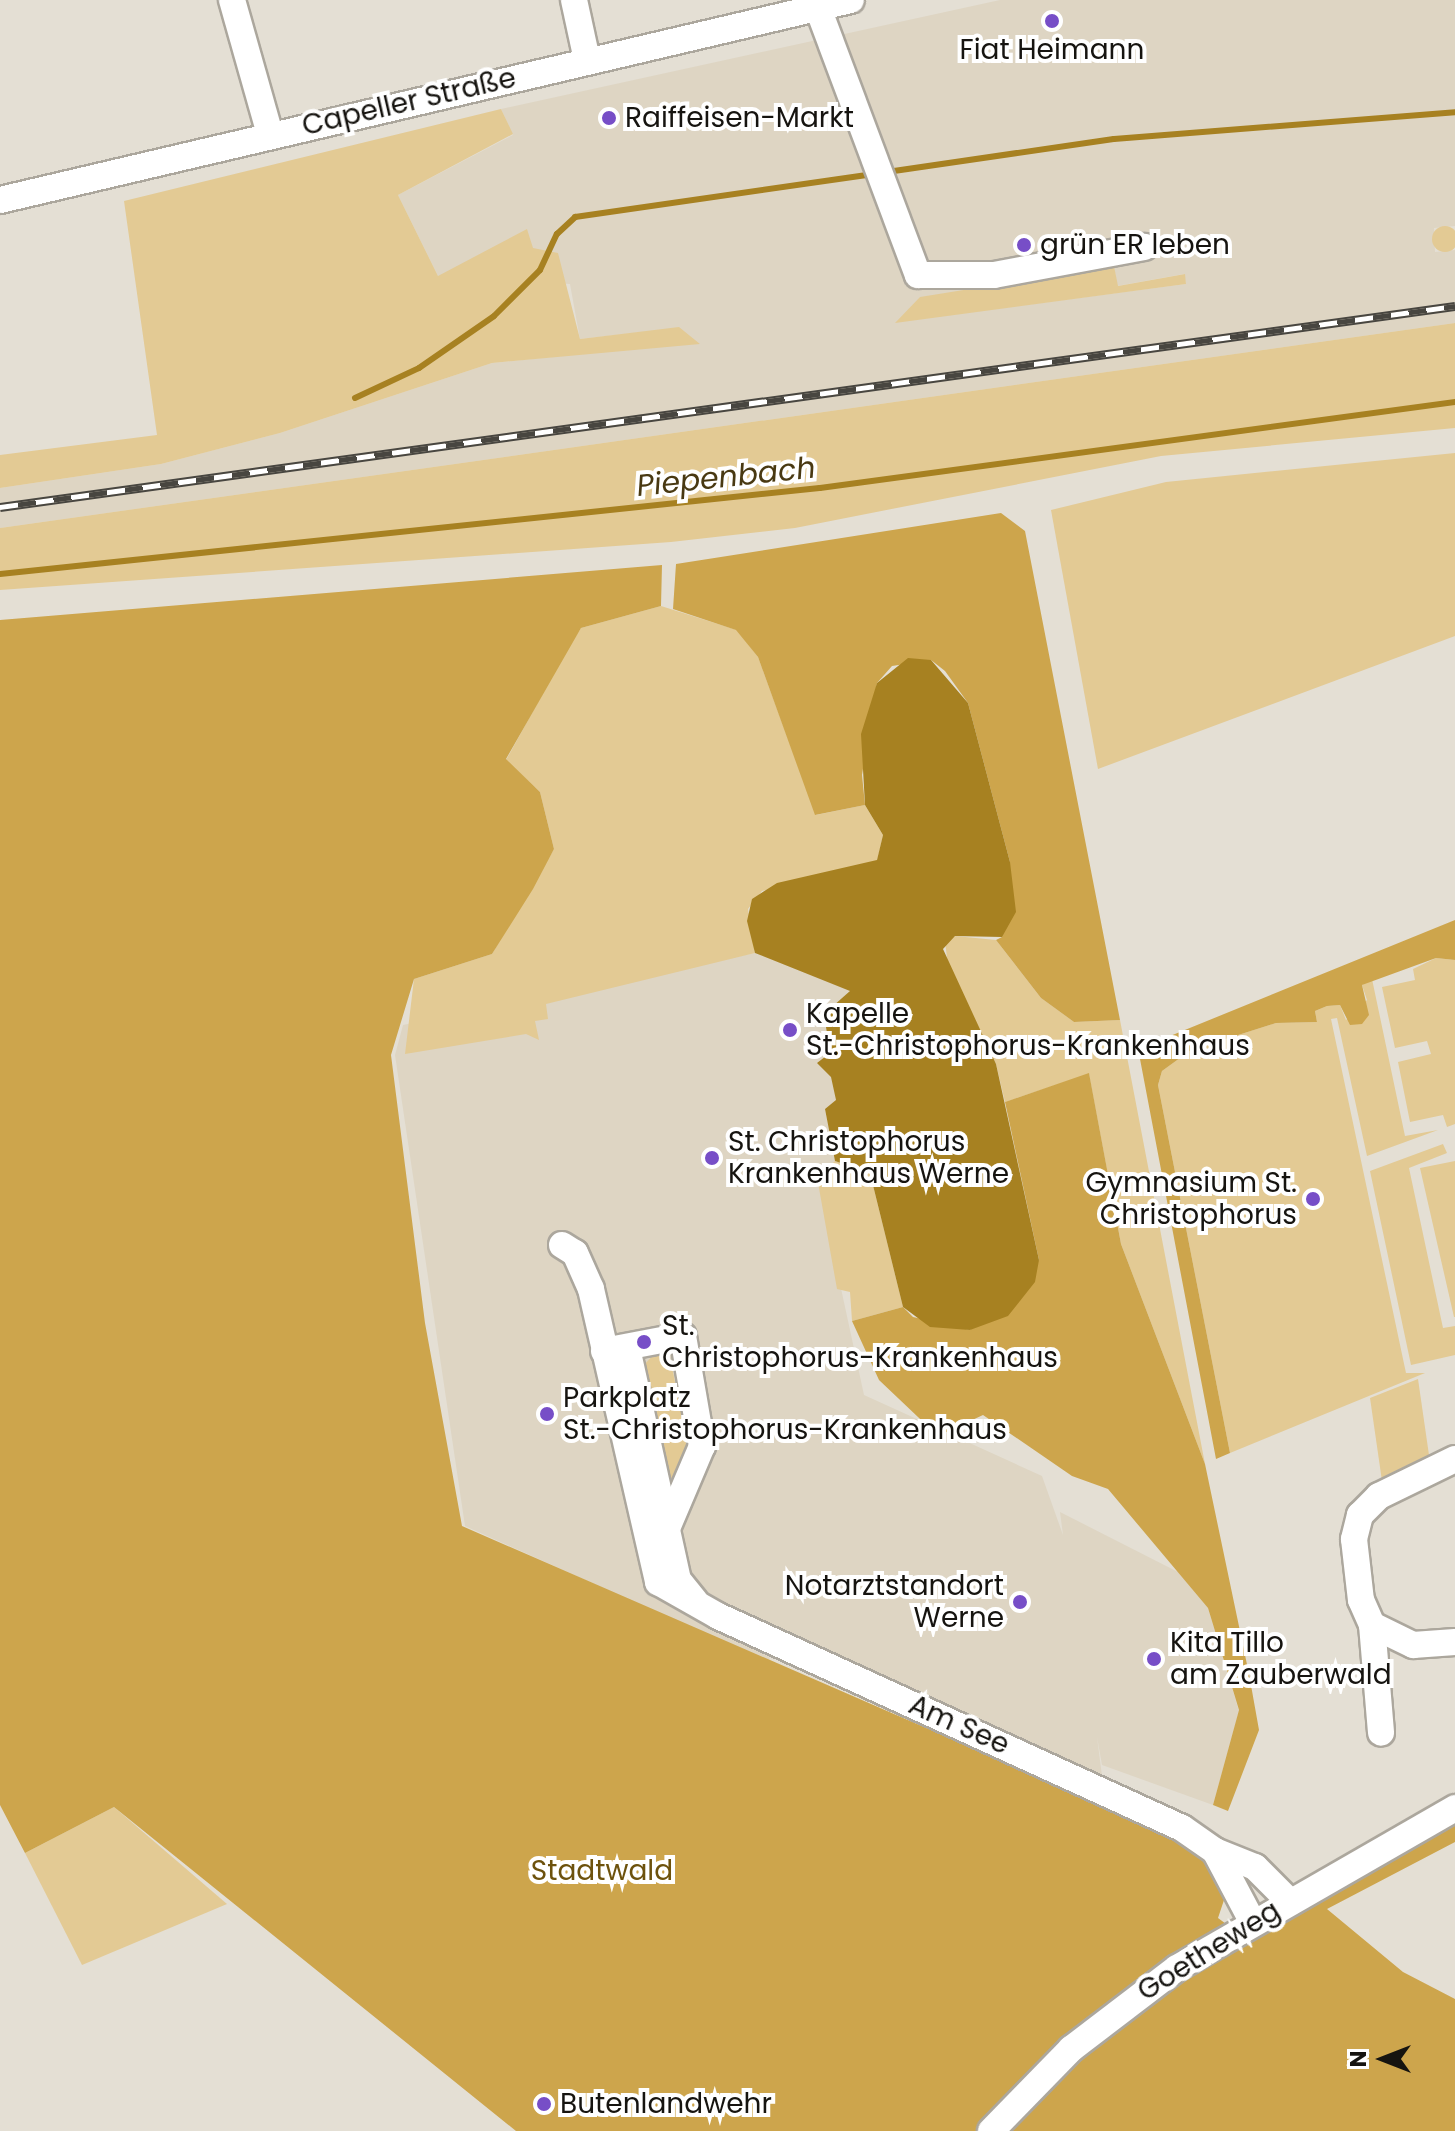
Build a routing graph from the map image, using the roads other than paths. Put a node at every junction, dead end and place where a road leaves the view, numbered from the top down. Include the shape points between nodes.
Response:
1 (232, 0) edge
2 (574, 0) edge
3 (851, 0) edge
4 (818, 8) junction
5 (587, 60) junction
6 (270, 134) junction
7 (0, 200) edge
8 (1144, 247) dead end
9 (562, 1245) dead end
10 (616, 1349) junction
11 (1455, 1459) edge
12 (666, 1531) junction
13 (700, 1606) junction
14 (1372, 1625) junction
15 (1455, 1642) edge
16 (1381, 1733) dead end
17 (1455, 1808) edge
18 (1215, 1851) junction
19 (1289, 1901) junction
20 (1252, 1921) junction
21 (991, 2131) edge

1 - 6 street
2 - 5 street
3 - 4 street, Capeller Straße
4 - 5 street, Capeller Straße
4 - 8 street via 918,275 994,275
5 - 6 street, Capeller Straße
6 - 7 street, Capeller Straße
9 - 10 street, Am See via 586,1270
10 - 12 street, Am See
10 - 12 street via 683,1336 702,1446
10 - 13 street, Am See via 649,1568 658,1582
11 - 14 street via 1379,1496 1360,1515 1354,1551
12 - 13 street, Am See via 678,1580
13 - 18 street, Am See via 1182,1828
14 - 15 street via 1413,1645
14 - 16 street
17 - 19 street, Goetheweg
18 - 19 street, Am See via 1255,1867
18 - 20 street, Am See
19 - 20 street, Goetheweg
20 - 21 street, Goetheweg via 1113,2015

